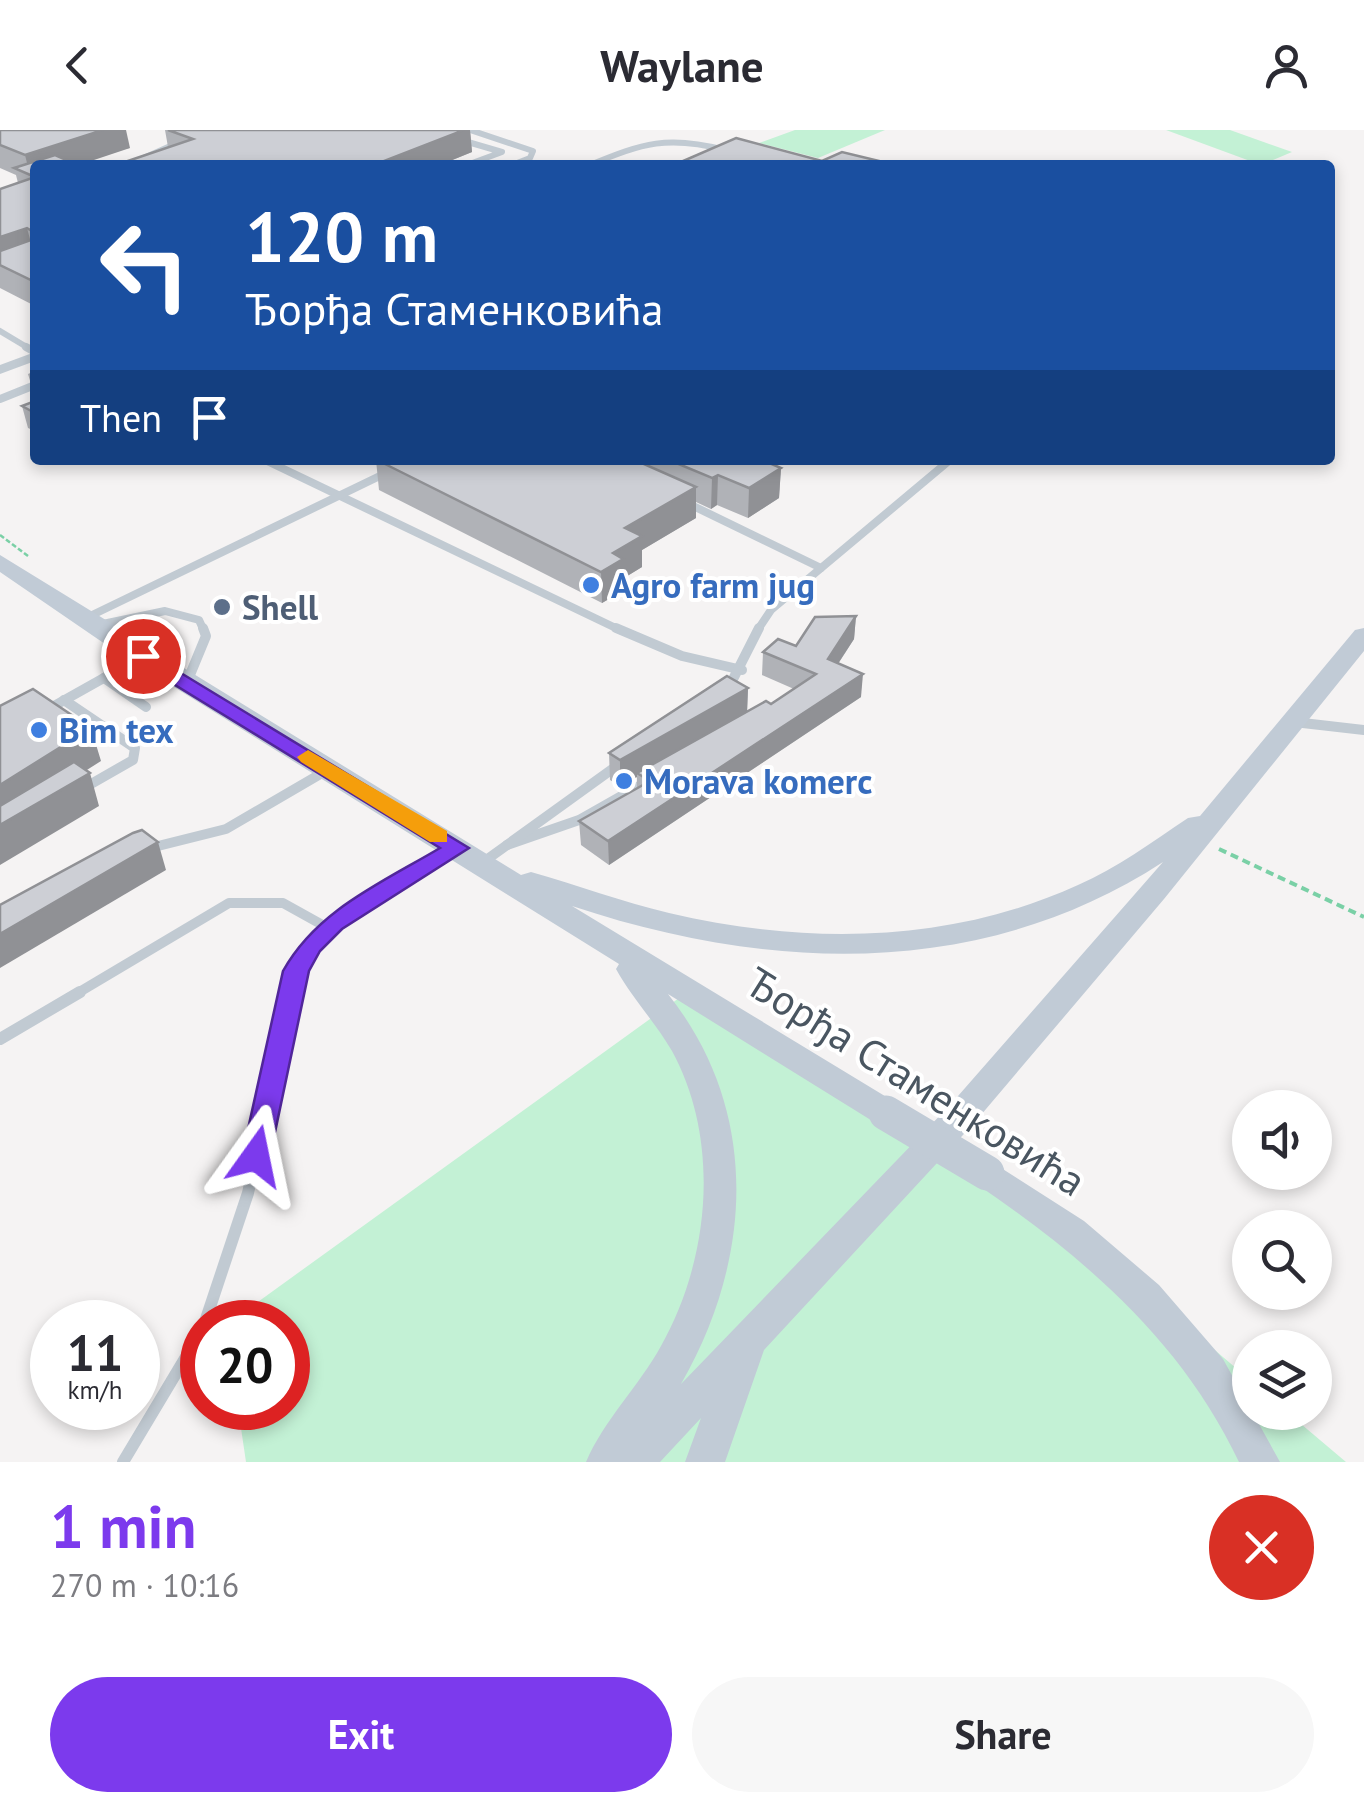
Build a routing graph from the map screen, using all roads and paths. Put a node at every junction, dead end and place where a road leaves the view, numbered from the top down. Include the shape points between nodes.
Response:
1 (470, 130) edge
2 (446, 136) edge
3 (179, 142) edge
4 (502, 152) junction
5 (741, 154) edge
6 (139, 160) edge
7 (480, 160) edge
8 (525, 160) joint
9 (602, 160) edge
10 (0, 331) edge
11 (30, 356) edge
12 (30, 359) edge
13 (0, 370) edge
14 (30, 386) edge
15 (0, 398) edge
16 (275, 465) edge
17 (944, 465) edge
18 (399, 467) edge
19 (671, 495) edge
20 (340, 496) junction
21 (0, 562) edge
22 (821, 568) junction
23 (89, 622) junction
24 (1364, 635) edge
25 (143, 656) junction
26 (742, 670) junction
27 (104, 678) junction
28 (187, 683) junction
29 (64, 700) junction
30 (718, 700) edge
31 (146, 708) dead end
32 (32, 718) edge
33 (1293, 722) junction
34 (1364, 730) edge
35 (624, 762) edge
36 (329, 769) junction
37 (660, 774) edge
38 (66, 798) edge
39 (1224, 808) junction
40 (1198, 839) junction
41 (138, 852) edge
42 (482, 856) junction
43 (1364, 917) edge
44 (328, 928) junction
45 (614, 948) junction
46 (0, 1038) edge
47 (212, 1300) edge
48 (749, 1339) junction
49 (180, 1373) edge
50 (124, 1462) edge
51 (606, 1462) edge
52 (633, 1462) edge
53 (705, 1462) edge
54 (1260, 1462) edge

1 - 8 lane via 531,149
2 - 4 lane
3 - 6 lane
4 - 7 lane
4 - 8 lane
5 - 9 lane via 669,137
10 - 11 lane
12 - 13 street
14 - 15 lane
16 - 20 lane
17 - 22 lane
18 - 20 lane
19 - 22 lane
20 - 23 lane
20 - 26 lane via 637,638
21 - 23 main road, Ђорђа Стаменковића
22 - 26 lane via 762,619
23 - 25 main road, Ђорђа Стаменковића
23 - 28 lane via 164,611 193,616 206,636
24 - 33 main road
25 - 27 lane
25 - 28 main road, Ђорђа Стаменковића
26 - 30 lane
27 - 29 lane
27 - 31 lane
28 - 36 main road, Ђорђа Стаменковића
29 - 32 lane
29 - 38 lane via 135,748 133,760
33 - 34 lane
33 - 39 main road
35 - 42 lane
36 - 41 lane via 226,829
36 - 42 main road, Ђорђа Стаменковића
37 - 42 lane via 579,820
39 - 40 main road
39 - 42 main road via 1126,871 1026,917 854,946 798,947 699,933 606,909
40 - 43 path
40 - 48 main road via 963,1113
42 - 44 lane
42 - 45 main road, Ђорђа Стаменковића
44 - 46 lane via 283,903 229,904
44 - 47 lane via 296,971 248,1193
45 - 51 main road via 666,1010 713,1102 721,1194 713,1255 690,1326
45 - 54 main road, Ђорђа Стаменковића, bridge via 1090,1242 1163,1312 1234,1410
48 - 52 main road
48 - 53 main road
49 - 50 lane

